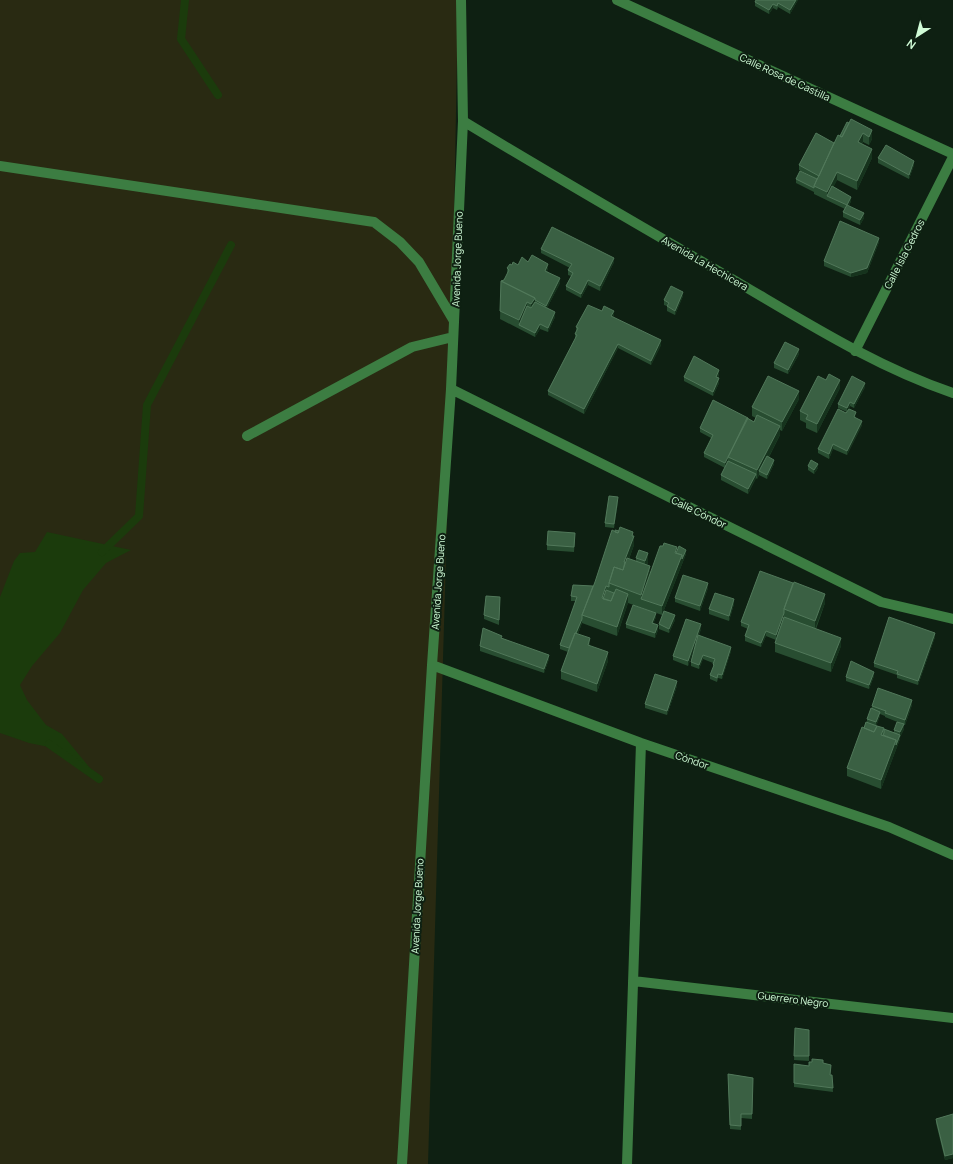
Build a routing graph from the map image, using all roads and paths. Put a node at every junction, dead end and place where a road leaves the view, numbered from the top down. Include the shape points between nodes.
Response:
1 (461, 0) edge
2 (617, 0) edge
3 (463, 121) junction
4 (953, 154) edge
5 (953, 157) edge
6 (0, 166) edge
7 (454, 321) junction
8 (453, 337) junction
9 (855, 351) junction
10 (451, 389) junction
11 (953, 393) edge
12 (247, 436) dead end
13 (953, 619) edge
14 (432, 665) junction
15 (641, 743) junction
16 (953, 855) edge
17 (633, 981) junction
18 (953, 1018) edge
19 (402, 1164) edge
20 (627, 1164) edge

1 - 3 street, Avenida Jorge Bueno
2 - 4 street, Calle Rosa de Castilla
3 - 7 street, Avenida Jorge Bueno
3 - 9 street, Avenida La Hechicera
5 - 9 street, Calle Isla Cedros
6 - 7 street via 374,222 400,242 419,262
7 - 8 street, Avenida Jorge Bueno
8 - 10 street, Avenida Jorge Bueno
8 - 12 street via 412,347
9 - 11 street, Avenida La Hechicera
10 - 13 street, Calle Cóndor via 881,602
10 - 14 street, Avenida Jorge Bueno
14 - 15 street, Cóndor
14 - 19 street, Avenida Jorge Bueno
15 - 16 street, Cóndor via 889,827
15 - 17 street
17 - 18 street, Guerrero Negro
17 - 20 street

